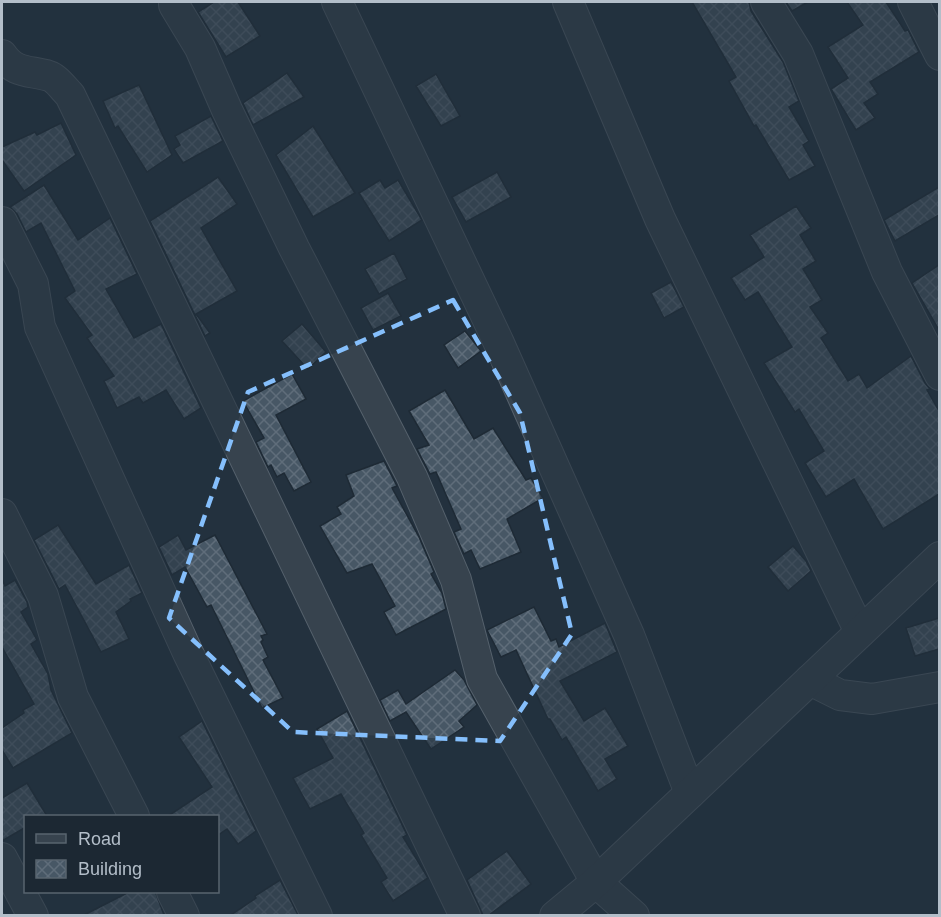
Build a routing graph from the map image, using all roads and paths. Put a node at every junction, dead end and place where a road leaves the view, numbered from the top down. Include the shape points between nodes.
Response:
1 (174, 2) edge
2 (337, 2) edge
3 (568, 2) edge
4 (766, 2) edge
5 (913, 2) edge
6 (2, 55) edge
7 (939, 55) edge
8 (2, 222) edge
9 (939, 375) edge
10 (2, 514) edge
11 (939, 557) edge
12 (860, 632) junction
13 (810, 680) junction
14 (939, 687) edge
15 (690, 793) junction
16 (133, 815) edge
17 (2, 858) edge
18 (596, 882) junction
19 (173, 893) edge
20 (33, 915) edge
21 (184, 915) edge
22 (317, 915) edge
23 (465, 915) edge
24 (555, 915) edge
25 (634, 915) edge

1 - 18 street via 412,477 456,580 482,679
2 - 15 street via 498,341 629,635
3 - 12 street via 660,219
4 - 9 street via 798,54 887,272
5 - 7 street
6 - 23 street via 7,63 26,73 51,76 70,96
8 - 22 street via 33,284 40,327 183,642
10 - 16 street via 43,596 72,697
11 - 12 street
12 - 13 street
13 - 14 street via 840,695 872,699
13 - 15 street
15 - 18 street
17 - 20 street
18 - 24 street
18 - 25 street
19 - 21 street

